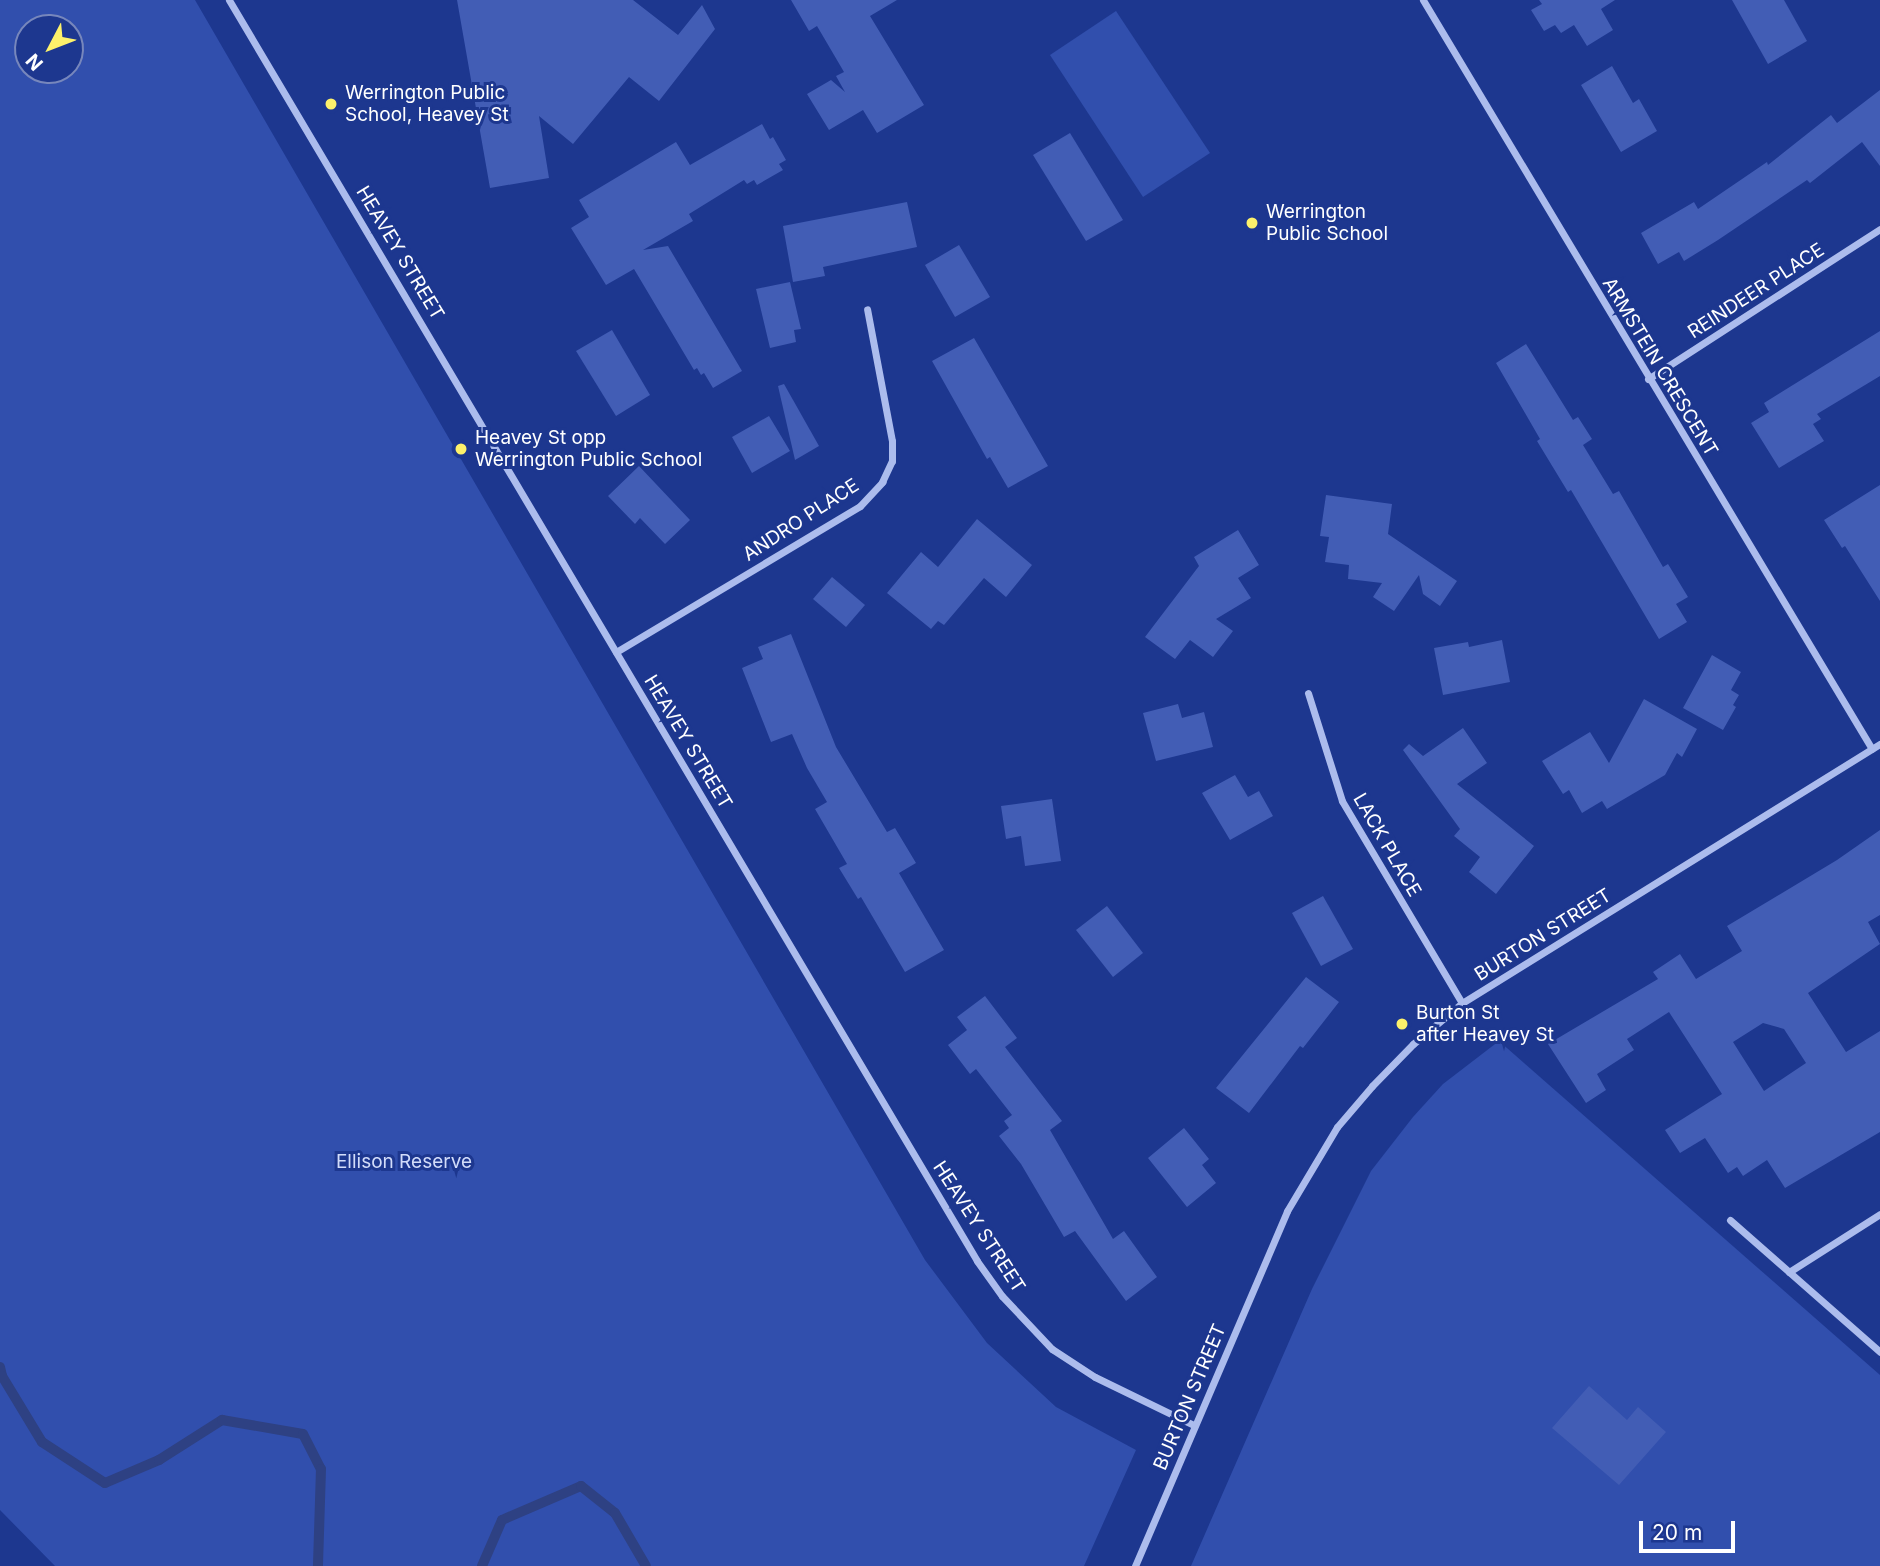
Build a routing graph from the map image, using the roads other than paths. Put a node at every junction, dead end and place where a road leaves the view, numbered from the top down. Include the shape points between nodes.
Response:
1 (229, 0) edge
2 (1423, 0) edge
3 (1880, 229) edge
4 (867, 309) dead end
5 (1648, 379) junction
6 (617, 652) junction
7 (1308, 693) dead end
8 (1880, 744) edge
9 (1872, 749) junction
10 (1462, 1003) junction
11 (1880, 1214) edge
12 (1730, 1220) dead end
13 (1789, 1272) junction
14 (1880, 1352) edge
15 (1195, 1425) junction
16 (1135, 1566) edge

1 - 6 street, HEAVEY STREET
2 - 5 street, ARMSTEIN CRESCENT
3 - 5 street, REINDEER PLACE
4 - 6 street, ANDRO PLACE via 892,441 892,461 882,482 860,506
5 - 9 street, ARMSTEIN CRESCENT
6 - 15 street, HEAVEY STREET via 1002,1296 1070,1362
7 - 10 street, LACK PLACE via 1342,801
8 - 9 street, BURTON STREET
9 - 10 street, BURTON STREET
10 - 15 street, BURTON STREET via 1372,1086 1310,1168 1287,1210
11 - 13 street
12 - 13 street
13 - 14 street
15 - 16 street, BURTON STREET

